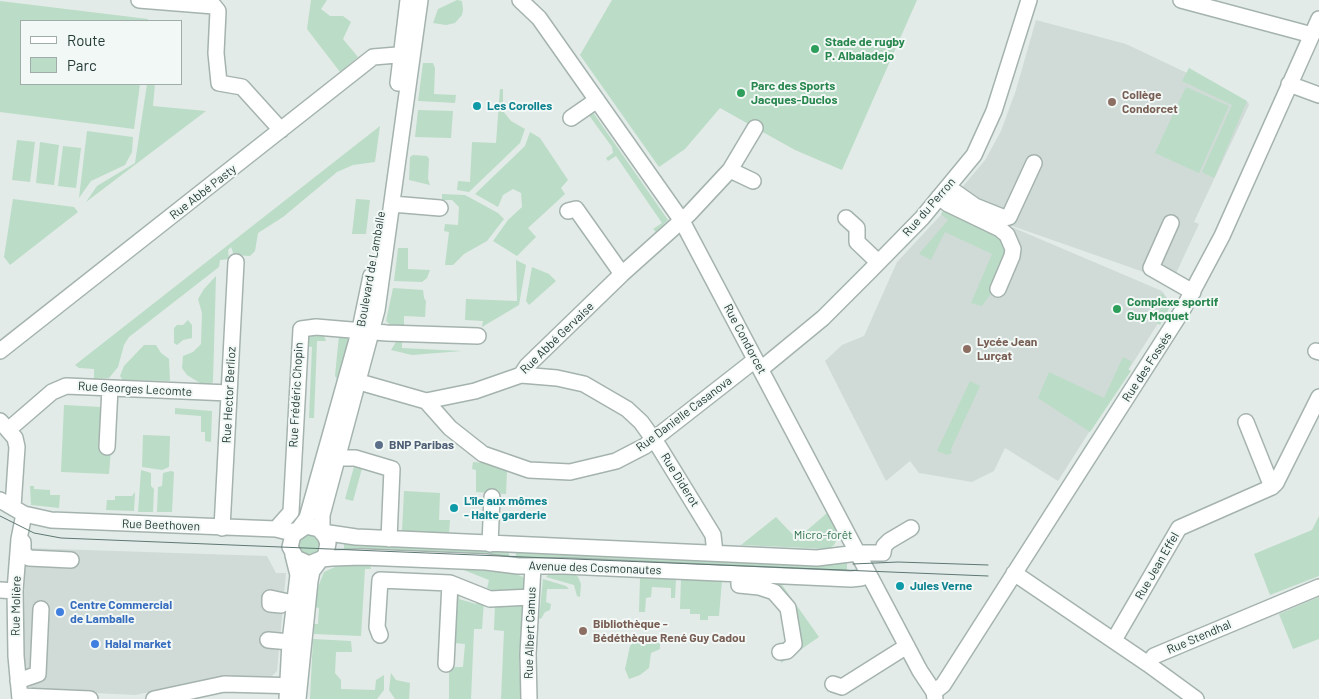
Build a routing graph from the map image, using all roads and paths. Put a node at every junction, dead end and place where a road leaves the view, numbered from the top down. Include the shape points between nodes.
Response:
1 (139, 0) edge
2 (408, 0) edge
3 (420, 0) edge
4 (520, 0) edge
5 (1029, 0) edge
6 (1180, 0) edge
7 (1319, 19) edge
8 (1312, 35) junction
9 (407, 54) junction
10 (1289, 84) junction
11 (1319, 95) edge
12 (597, 100) junction
13 (572, 118) dead end
14 (755, 128) dead end
15 (281, 130) junction
16 (1034, 163) dead end
17 (730, 170) junction
18 (753, 181) dead end
19 (944, 192) junction
20 (392, 204) junction
21 (440, 208) dead end
22 (568, 211) dead end
23 (846, 218) dead end
24 (682, 221) junction
25 (1171, 223) dead end
26 (236, 262) dead end
27 (878, 262) junction
28 (622, 274) junction
29 (998, 290) dead end
30 (1193, 292) junction
31 (367, 330) junction
32 (478, 336) dead end
33 (0, 350) edge
34 (758, 364) junction
35 (520, 375) junction
36 (353, 380) junction
37 (110, 388) junction
38 (229, 393) junction
39 (1319, 397) edge
40 (426, 400) junction
41 (1246, 422) dead end
42 (4, 425) edge
43 (654, 440) junction
44 (107, 447) dead end
45 (338, 453) junction
46 (385, 460) dead end
47 (1272, 487) junction
48 (492, 497) dead end
49 (15, 512) edge
50 (222, 528) junction
51 (911, 528) dead end
52 (276, 529) junction
53 (298, 530) junction
54 (322, 532) junction
55 (389, 539) junction
56 (490, 544) junction
57 (715, 553) junction
58 (858, 553) junction
59 (293, 555) junction
60 (380, 557) junction
61 (321, 559) junction
62 (71, 560) dead end
63 (533, 567) junction
64 (1014, 573) junction
65 (739, 574) junction
66 (869, 575) junction
67 (380, 580) junction
68 (450, 583) junction
69 (1319, 587) edge
70 (8, 590) edge
71 (531, 598) junction
72 (41, 609) dead end
73 (380, 635) dead end
74 (268, 640) dead end
75 (1114, 640) junction
76 (290, 642) junction
77 (908, 649) junction
78 (780, 652) dead end
79 (446, 664) dead end
80 (1148, 664) junction
81 (865, 679) dead end
82 (833, 684) dead end
83 (20, 692) edge
84 (293, 692) edge
85 (935, 696) edge
86 (75, 699) edge
87 (90, 699) edge
88 (154, 699) edge
89 (529, 699) edge
90 (1196, 699) edge

1 - 15 street via 214,6 218,11 216,53 219,83 242,87
2 - 9 street, Boulevard de Lamballe
3 - 9 street, Boulevard de Lamballe
4 - 12 street, Rue Condorcet via 539,18
5 - 19 street, Rue du Perron via 985,135 974,155
6 - 8 street
7 - 8 street, Rue des Fossés
8 - 10 street, Rue des Fossés
9 - 15 street, Rue Abbé Pasty via 373,57
9 - 20 street, Boulevard de Lamballe
9 - 31 street, Boulevard de Lamballe via 369,291
10 - 11 street
10 - 30 street, Rue des Fossés
12 - 13 street
12 - 24 street, Rue Condorcet
14 - 17 street, Rue Abbé Gervaise
15 - 33 street, Rue Abbé Pasty
16 - 19 street via 1009,217
17 - 18 street
17 - 24 street, Rue Abbé Gervaise
19 - 27 street, Rue du Perron
19 - 29 street via 948,204 1007,235 1012,256
20 - 21 street
20 - 31 street, Boulevard de Lamballe
22 - 28 street via 576,210
23 - 27 street via 857,228 857,242
24 - 28 street, Rue Abbé Gervaise
24 - 34 street, Rue Condorcet
25 - 30 street via 1151,268
26 - 38 street, Rue Hector Berlioz
27 - 34 street, Rue du Perron via 823,318
28 - 35 street, Rue Abbé Gervaise
30 - 64 street, Rue des Fossés via 1086,449 1072,473 1073,494
31 - 32 street
31 - 36 street, Boulevard de Lamballe
31 - 52 street, Rue Frédéric Chopin via 306,326 301,329 291,512
34 - 43 street, Rue Danielle Casanova
34 - 58 street, Rue Condorcet
35 - 40 street, Rue Abbé Gervaise via 475,391
35 - 43 street, Rue Diderot via 573,380 596,389 627,409
36 - 40 street, Rue Abbé Gervaise
36 - 45 street, Boulevard de Lamballe
36 - 53 street, Boulevard de Lamballe via 307,518
37 - 38 street, Rue Georges Lecomte
37 - 42 street, Rue Georges Lecomte via 75,386 59,389
37 - 44 street
38 - 50 street, Rue Hector Berlioz
39 - 47 street
40 - 43 street, Rue Danielle Casanova via 450,428 483,454 529,470 570,472 598,467
41 - 47 street
42 - 49 street via 15,438 17,447
43 - 57 street, Rue Diderot via 713,534
45 - 46 street
45 - 54 street, Boulevard de Lamballe via 321,522
45 - 55 street via 392,469
47 - 75 street, Rue Jean Effel via 1179,528
48 - 56 street
49 - 50 street, Rue Beethoven via 71,522
49 - 62 street via 25,556
49 - 70 street, Rue Molière via 19,538
50 - 52 street, Rue Beethoven
51 - 58 street, Avenue des Cosmonautes via 889,541 883,553
52 - 53 street, Rue Beethoven
53 - 54 street via 312,527
53 - 59 street via 291,541
54 - 55 street, Avenue des Cosmonautes
54 - 61 street via 328,543
55 - 56 street, Avenue des Cosmonautes
56 - 57 street, Avenue des Cosmonautes
57 - 58 street, Avenue des Cosmonautes via 817,558
58 - 66 street, Rue Condorcet
59 - 61 street via 306,563
59 - 76 street via 298,569 280,602
60 - 61 street, Avenue des Cosmonautes
60 - 63 street, Avenue des Cosmonautes
60 - 67 street
61 - 84 street via 312,571
63 - 65 street, Avenue des Cosmonautes
63 - 71 street, Rue Albert Camus
64 - 75 street
64 - 85 street, Rue des Fossés
65 - 66 street, Avenue des Cosmonautes via 851,579
65 - 78 street via 739,585 759,586 774,592 788,608 794,644 787,651
66 - 77 street, Rue Condorcet
67 - 68 street
67 - 73 street via 377,627
68 - 71 street via 490,599
68 - 79 street
69 - 80 street, Rue Stendhal via 1154,656
70 - 83 street, Rue Molière
71 - 89 street, Rue Albert Camus
72 - 83 street via 38,671
74 - 76 street
75 - 80 street
76 - 84 street
77 - 81 street
77 - 82 street via 842,687
77 - 85 street, Rue Condorcet
80 - 90 street
83 - 86 street
84 - 88 street via 246,679
86 - 87 street

